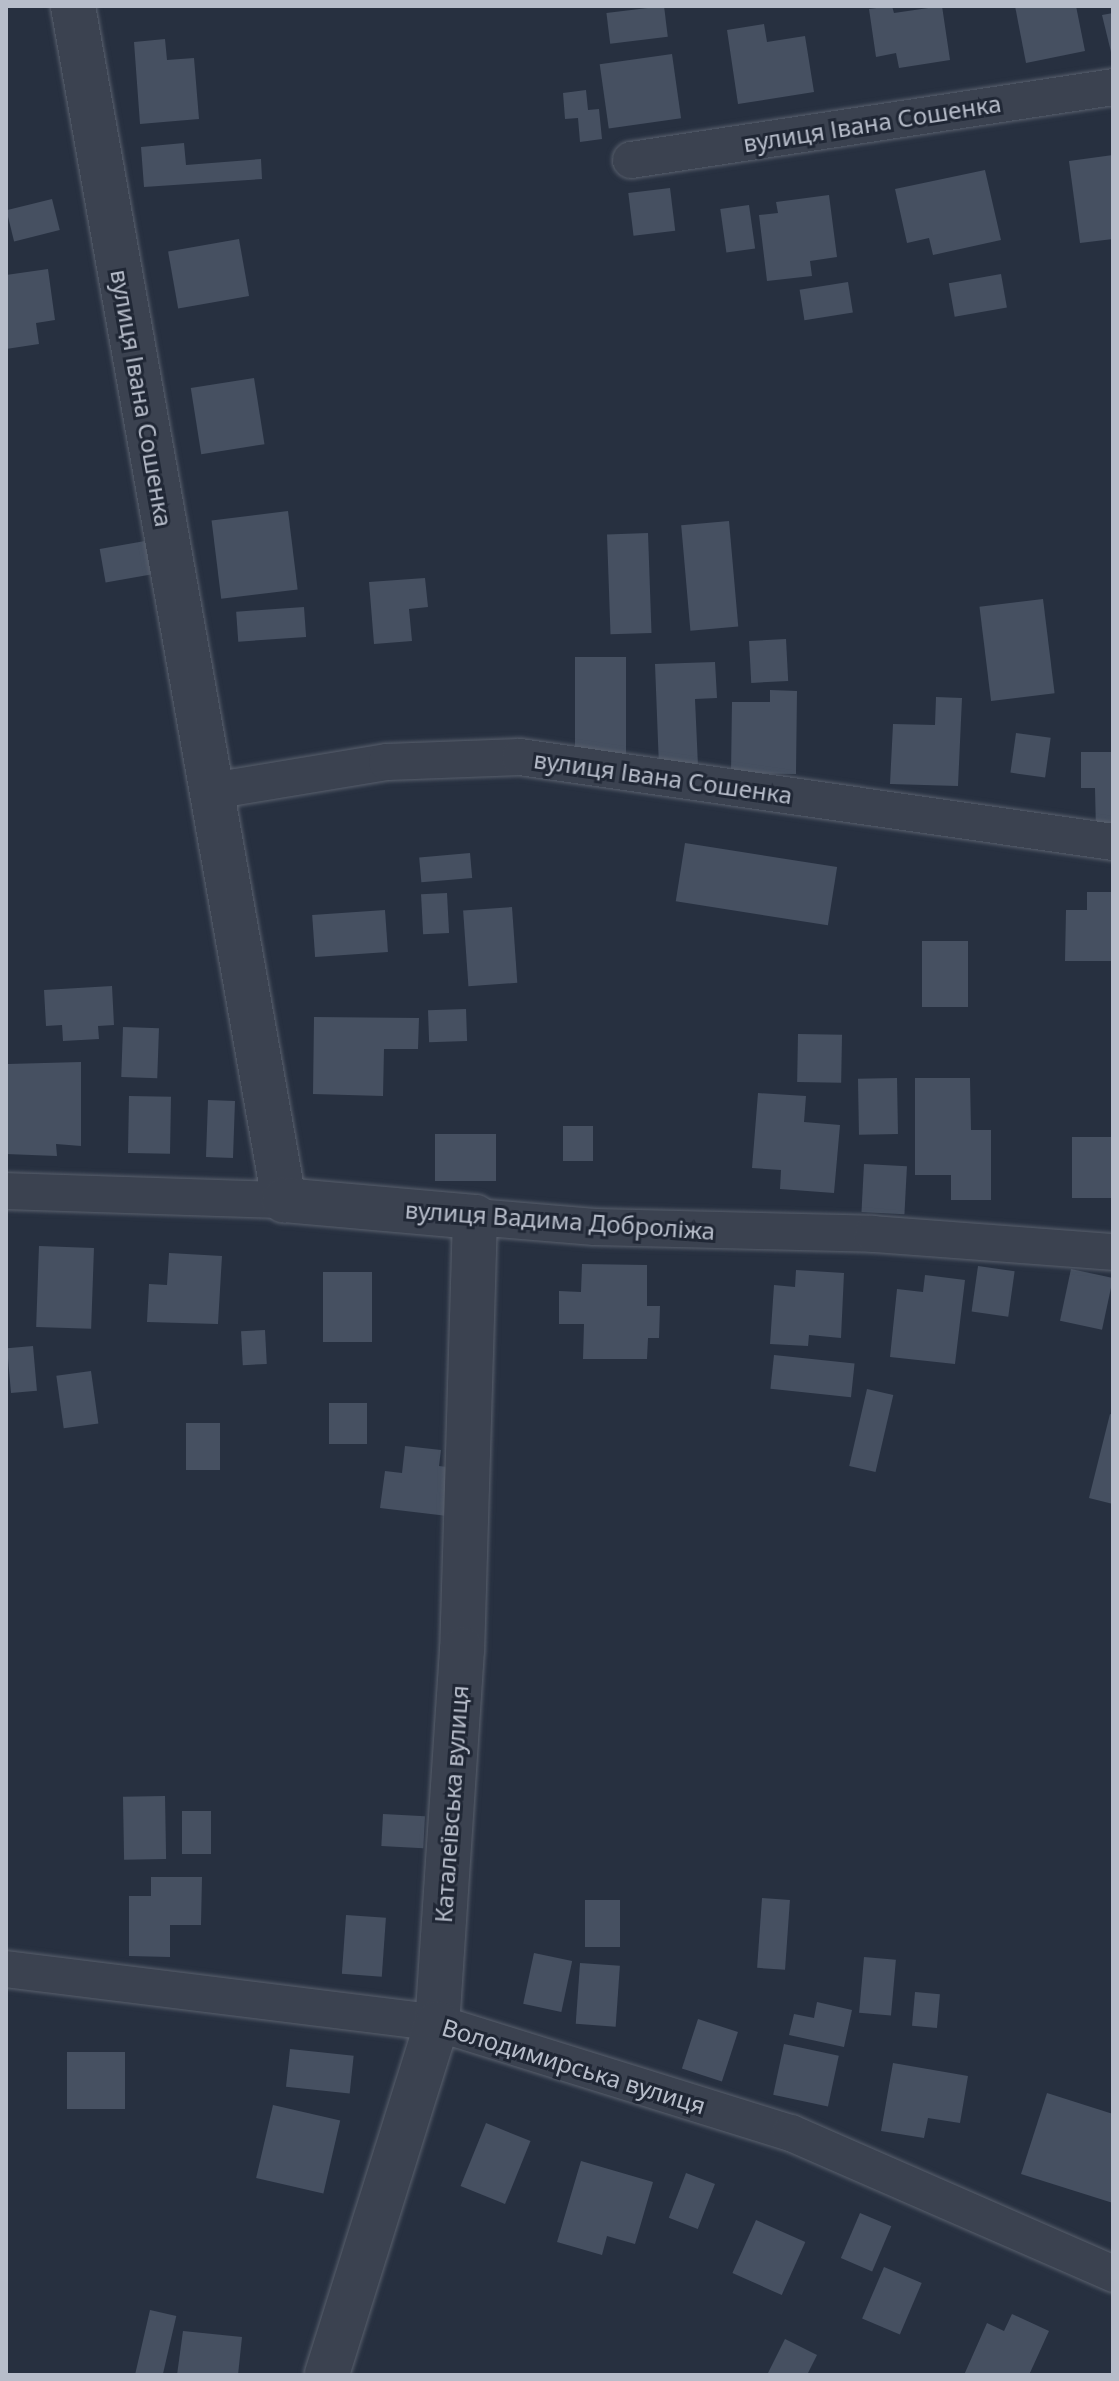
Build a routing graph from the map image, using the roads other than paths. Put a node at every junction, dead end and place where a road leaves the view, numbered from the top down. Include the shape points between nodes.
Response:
1 (73, 6) edge
2 (1113, 87) edge
3 (631, 160) dead end
4 (212, 791) junction
5 (1113, 842) edge
6 (6, 1191) edge
7 (284, 1200) junction
8 (475, 1217) junction
9 (1113, 1252) edge
10 (6, 1969) edge
11 (437, 2023) junction
12 (1113, 2274) edge
13 (327, 2375) edge

1 - 4 street, вулиця Івана Сошенка
2 - 3 street, вулиця Івана Сошенка
4 - 5 street, вулиця Івана Сошенка via 387,762 520,757
4 - 7 street, вулиця Івана Сошенка
6 - 7 street, вулиця Вадима Доброліжа
7 - 8 street, вулиця Вадима Доброліжа
8 - 9 street, вулиця Вадима Доброліжа via 595,1227 873,1234
8 - 11 street, Каталеївська вулиця via 462,1650
10 - 11 street, Володимирська вулиця
11 - 12 street, Володимирська вулиця via 791,2133
11 - 13 street, Каталеївська вулиця

